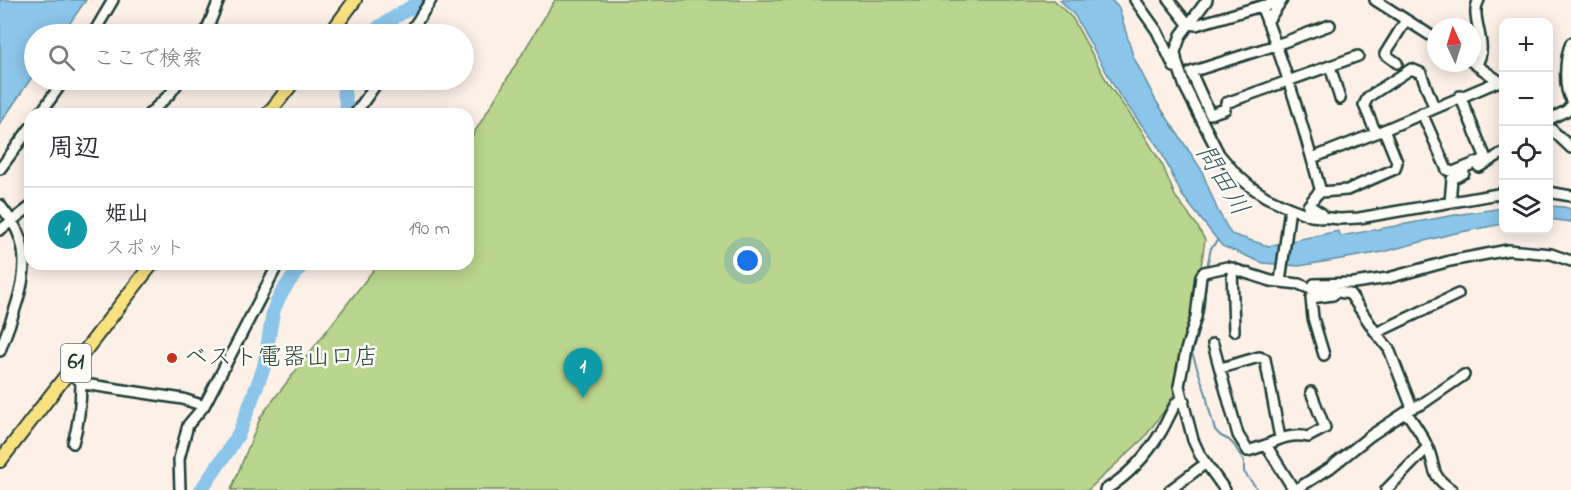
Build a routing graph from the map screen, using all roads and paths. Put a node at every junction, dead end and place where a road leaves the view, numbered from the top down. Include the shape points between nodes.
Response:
1 (113, 0) edge
2 (219, 0) edge
3 (355, 0) edge
4 (431, 0) edge
5 (1135, 0) edge
6 (1169, 0) edge
7 (1183, 0) edge
8 (1207, 0) edge
9 (1375, 0) edge
10 (1479, 0) edge
11 (1280, 3) edge
12 (1261, 6) junction
13 (1176, 10) junction
14 (1477, 18) edge
15 (1406, 20) junction
16 (1267, 22) junction
17 (99, 24) edge
18 (209, 24) edge
19 (337, 24) edge
20 (415, 24) edge
21 (1188, 24) junction
22 (1330, 25) dead end
23 (1427, 33) edge
24 (1571, 44) edge
25 (1276, 45) junction
26 (1358, 56) dead end
27 (1397, 63) dead end
28 (1330, 66) junction
29 (1481, 68) edge
30 (1179, 71) junction
31 (1288, 81) junction
32 (1499, 82) edge
33 (1499, 84) edge
34 (57, 90) edge
35 (173, 90) edge
36 (287, 90) edge
37 (372, 90) edge
38 (1460, 96) junction
39 (1340, 99) dead end
40 (1571, 100) edge
41 (1571, 106) edge
42 (1434, 107) junction
43 (44, 108) edge
44 (155, 108) edge
45 (273, 108) edge
46 (359, 108) edge
47 (1422, 113) junction
48 (1553, 118) edge
49 (1380, 131) junction
50 (1553, 131) edge
51 (24, 136) edge
52 (1571, 148) edge
53 (1499, 154) edge
54 (1312, 158) junction
55 (0, 170) edge
56 (1321, 192) junction
57 (1553, 193) edge
58 (1499, 194) edge
59 (1571, 196) edge
60 (1450, 202) junction
61 (0, 205) edge
62 (1289, 211) junction
63 (24, 212) edge
64 (1321, 218) junction
65 (12, 221) junction
66 (0, 230) edge
67 (1571, 261) edge
68 (1227, 268) junction
69 (147, 270) edge
70 (275, 270) edge
71 (1280, 280) junction
72 (1299, 285) junction
73 (1339, 291) junction
74 (1458, 294) dead end
75 (1234, 331) dead end
76 (1376, 333) junction
77 (1213, 344) dead end
78 (0, 351) edge
79 (1324, 355) dead end
80 (1221, 368) junction
81 (68, 372) junction
82 (1464, 375) dead end
83 (81, 382) junction
84 (1311, 392) dead end
85 (1184, 400) junction
86 (204, 406) junction
87 (1410, 411) junction
88 (1280, 438) junction
89 (73, 443) dead end
90 (1266, 445) junction
91 (1428, 449) junction
92 (0, 461) edge
93 (1206, 463) junction
94 (180, 490) edge
95 (1105, 490) edge
96 (1170, 490) edge
97 (1225, 490) edge
98 (1295, 490) edge
99 (1386, 490) edge
100 (1452, 490) edge

1 - 17 street
2 - 18 street
3 - 19 main road
4 - 20 street
5 - 30 street via 1157,31 1176,72
6 - 13 street
7 - 13 street
8 - 21 street
9 - 15 street
10 - 14 street via 1475,8
11 - 12 street
11 - 16 street
12 - 16 street
12 - 21 street
13 - 21 street
15 - 23 street
15 - 27 street via 1385,54
16 - 25 street
21 - 30 street via 1175,52
22 - 25 street
24 - 40 street via 1566,55 1567,94
25 - 31 street
25 - 31 street via 1191,72 1210,114 1225,109 1226,103
26 - 28 street
28 - 31 street
28 - 39 street
29 - 32 street
30 - 62 street via 1226,163 1251,187
31 - 54 street
33 - 38 street
34 - 43 street
35 - 44 street
36 - 45 main road
37 - 46 street
38 - 42 street
38 - 47 street via 1485,156 1483,160 1454,172 1447,170
41 - 48 street
42 - 47 street
42 - 49 street via 1421,73 1411,69 1368,97 1364,105
47 - 49 street
49 - 54 street
49 - 56 street via 1397,162 1395,169 1347,190
50 - 52 street
51 - 55 street
53 - 60 street via 1452,179
54 - 56 street
56 - 64 street via 1308,207 1321,213
57 - 59 street
58 - 60 street
60 - 64 street via 1359,218
61 - 65 street
62 - 64 street
62 - 71 street
63 - 65 street
65 - 66 street
65 - 78 street via 19,234 24,266
67 - 72 street via 1551,254 1508,250 1388,278
68 - 71 street
68 - 75 street
68 - 85 street via 1201,276 1196,317 1179,386
69 - 81 main road, 61
70 - 86 street
71 - 72 street
72 - 73 street
73 - 76 street via 1350,294
73 - 79 street via 1336,295 1311,298
74 - 76 street
76 - 87 street via 1389,350
77 - 80 street
80 - 88 street via 1259,357 1266,360
80 - 90 street via 1238,435 1248,451
81 - 83 street
81 - 92 main road, 61
82 - 87 street
83 - 86 street
83 - 89 street
84 - 88 street via 1325,429 1308,437
85 - 93 street via 1193,440
85 - 95 street via 1177,402 1140,460
86 - 94 street via 188,425 179,459
87 - 91 street
87 - 98 street via 1377,430
88 - 90 street
90 - 98 street
91 - 99 street
91 - 100 street via 1433,469
93 - 96 street
93 - 97 street

